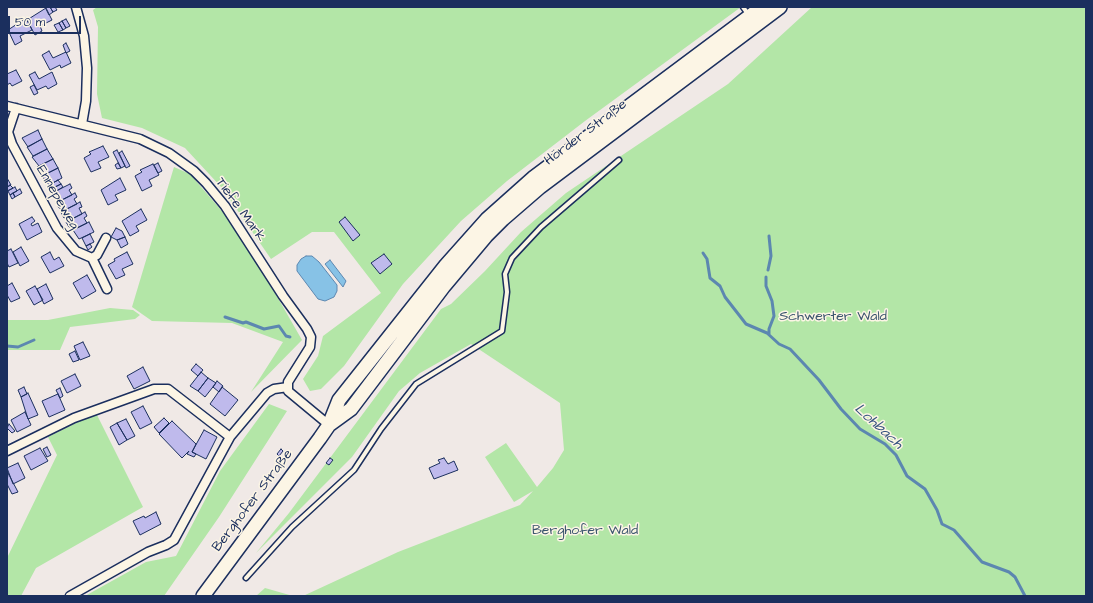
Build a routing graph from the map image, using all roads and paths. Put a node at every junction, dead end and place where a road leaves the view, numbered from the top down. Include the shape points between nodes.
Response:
1 (76, 7) edge
2 (762, 7) edge
3 (780, 7) edge
4 (746, 11) edge
5 (7, 106) edge
6 (16, 108) junction
7 (82, 124) junction
8 (619, 160) dead end
9 (106, 238) dead end
10 (92, 258) junction
11 (107, 289) dead end
12 (425, 301) junction
13 (288, 387) junction
14 (329, 425) junction
15 (230, 437) junction
16 (7, 451) edge
17 (246, 578) dead end
18 (70, 596) edge
19 (203, 596) edge

1 - 7 street via 84,36 87,68
2 - 4 main road, Hörder Straße
3 - 12 main road, Hörder Straße via 540,187 486,236
4 - 12 main road, Hörder Straße via 517,192 467,241
5 - 6 street, Tiefe Mark
6 - 7 street, Tiefe Mark
6 - 10 street, Ennepeweg via 8,132 12,144 57,228 76,250
7 - 13 street, Tiefe Mark via 140,139 155,146 194,171 218,196 311,337 310,347 291,376
8 - 17 lane via 541,227 512,258 505,274 507,292 502,331 416,384 381,429 354,470 292,527
9 - 10 street via 97,255
10 - 11 street
12 - 14 main road, Berghofer Straße via 339,400
13 - 14 street via 290,394
13 - 15 street via 274,389 264,396
14 - 19 main road, Berghofer Straße
15 - 16 street via 168,389 154,389 74,418
15 - 18 street via 174,540

